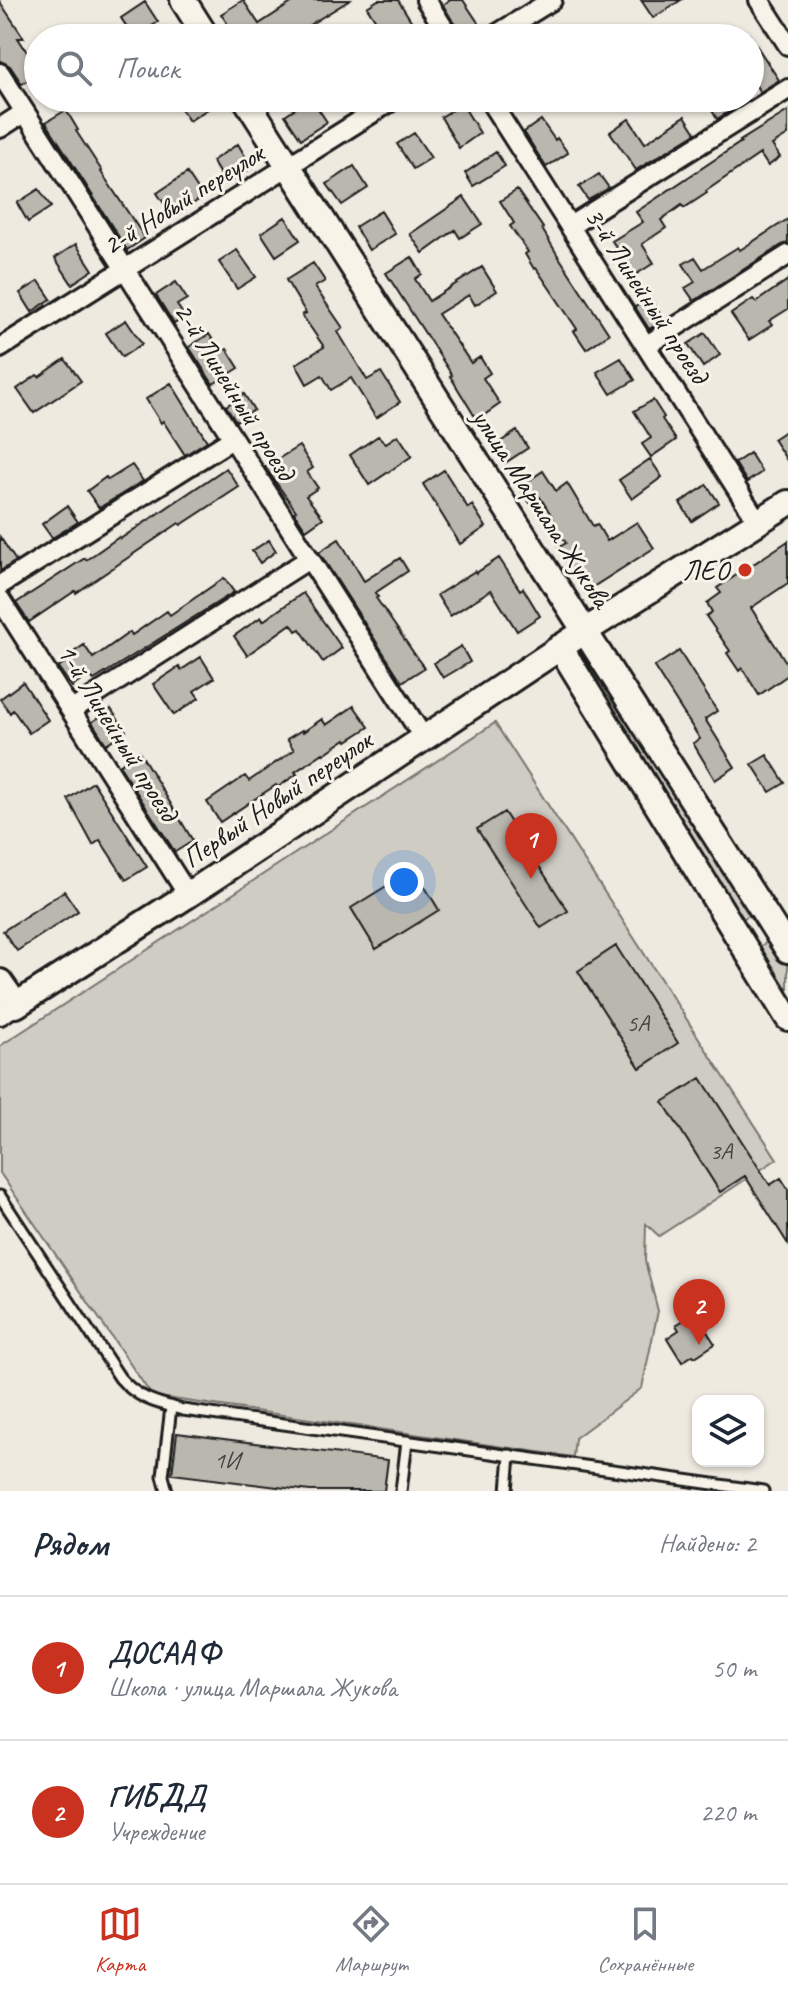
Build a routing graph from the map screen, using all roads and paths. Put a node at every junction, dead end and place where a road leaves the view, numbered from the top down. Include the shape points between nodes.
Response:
1 (183, 0) edge
2 (426, 0) edge
3 (552, 0) edge
4 (759, 0) edge
5 (198, 24) edge
6 (441, 24) edge
7 (513, 24) edge
8 (788, 45) edge
9 (0, 73) edge
10 (788, 89) edge
11 (764, 104) edge
12 (24, 110) edge
13 (25, 112) joint
14 (254, 112) edge
15 (373, 112) edge
16 (497, 112) edge
17 (751, 112) edge
18 (0, 128) edge
19 (288, 165) junction
20 (570, 226) junction
21 (788, 255) edge
22 (124, 269) junction
23 (647, 345) junction
24 (0, 348) edge
25 (232, 439) junction
26 (788, 503) edge
27 (758, 522) junction
28 (309, 559) junction
29 (0, 585) edge
30 (0, 599) edge
31 (585, 631) junction
32 (560, 647) junction
33 (72, 710) junction
34 (423, 737) junction
35 (188, 895) junction
36 (771, 924) junction
37 (740, 940) junction
38 (788, 950) edge
39 (0, 982) edge
40 (8, 1010) edge
41 (788, 1018) edge
42 (0, 1196) edge
43 (171, 1407) junction
44 (407, 1441) junction
45 (510, 1455) junction
46 (167, 1491) edge
47 (401, 1491) edge
48 (507, 1491) edge
49 (763, 1491) edge

1 - 5 main road
2 - 6 street
3 - 7 street
4 - 8 street
9 - 12 street, 2-й Линейный проезд
10 - 11 street
13 - 18 street
13 - 22 street, 2-й Линейный проезд
14 - 19 main road, улица Маршала Жукова
15 - 19 street, 2-й Новый переулок
16 - 20 street, 3-й Линейный проезд
17 - 20 street
19 - 22 street, 2-й Новый переулок
19 - 31 main road, улица Маршала Жукова
20 - 23 street, 3-й Линейный проезд
21 - 23 street
22 - 24 street, 2-й Новый переулок
22 - 25 street, 2-й Линейный проезд
23 - 27 street, 3-й Линейный проезд
25 - 28 street, 2-й Линейный проезд
25 - 29 street
26 - 27 main road, Первый Новый переулок
27 - 31 main road, Первый Новый переулок
28 - 33 street
28 - 34 street, 2-й Линейный проезд
30 - 33 street, 1-й Линейный проезд
31 - 32 main road, Первый Новый переулок
31 - 36 main road, улица Маршала Жукова
32 - 34 main road, Первый Новый переулок
32 - 37 main road
33 - 35 street, 1-й Линейный проезд
34 - 35 main road, Первый Новый переулок
35 - 40 main road, Первый Новый переулок
36 - 37 main road
36 - 38 main road, улица Маршала Жукова
37 - 41 main road
39 - 40 main road
42 - 43 lane via 120,1378 130,1390
43 - 44 lane
43 - 46 lane via 163,1476
44 - 45 lane
44 - 47 lane
45 - 48 lane
45 - 49 lane

